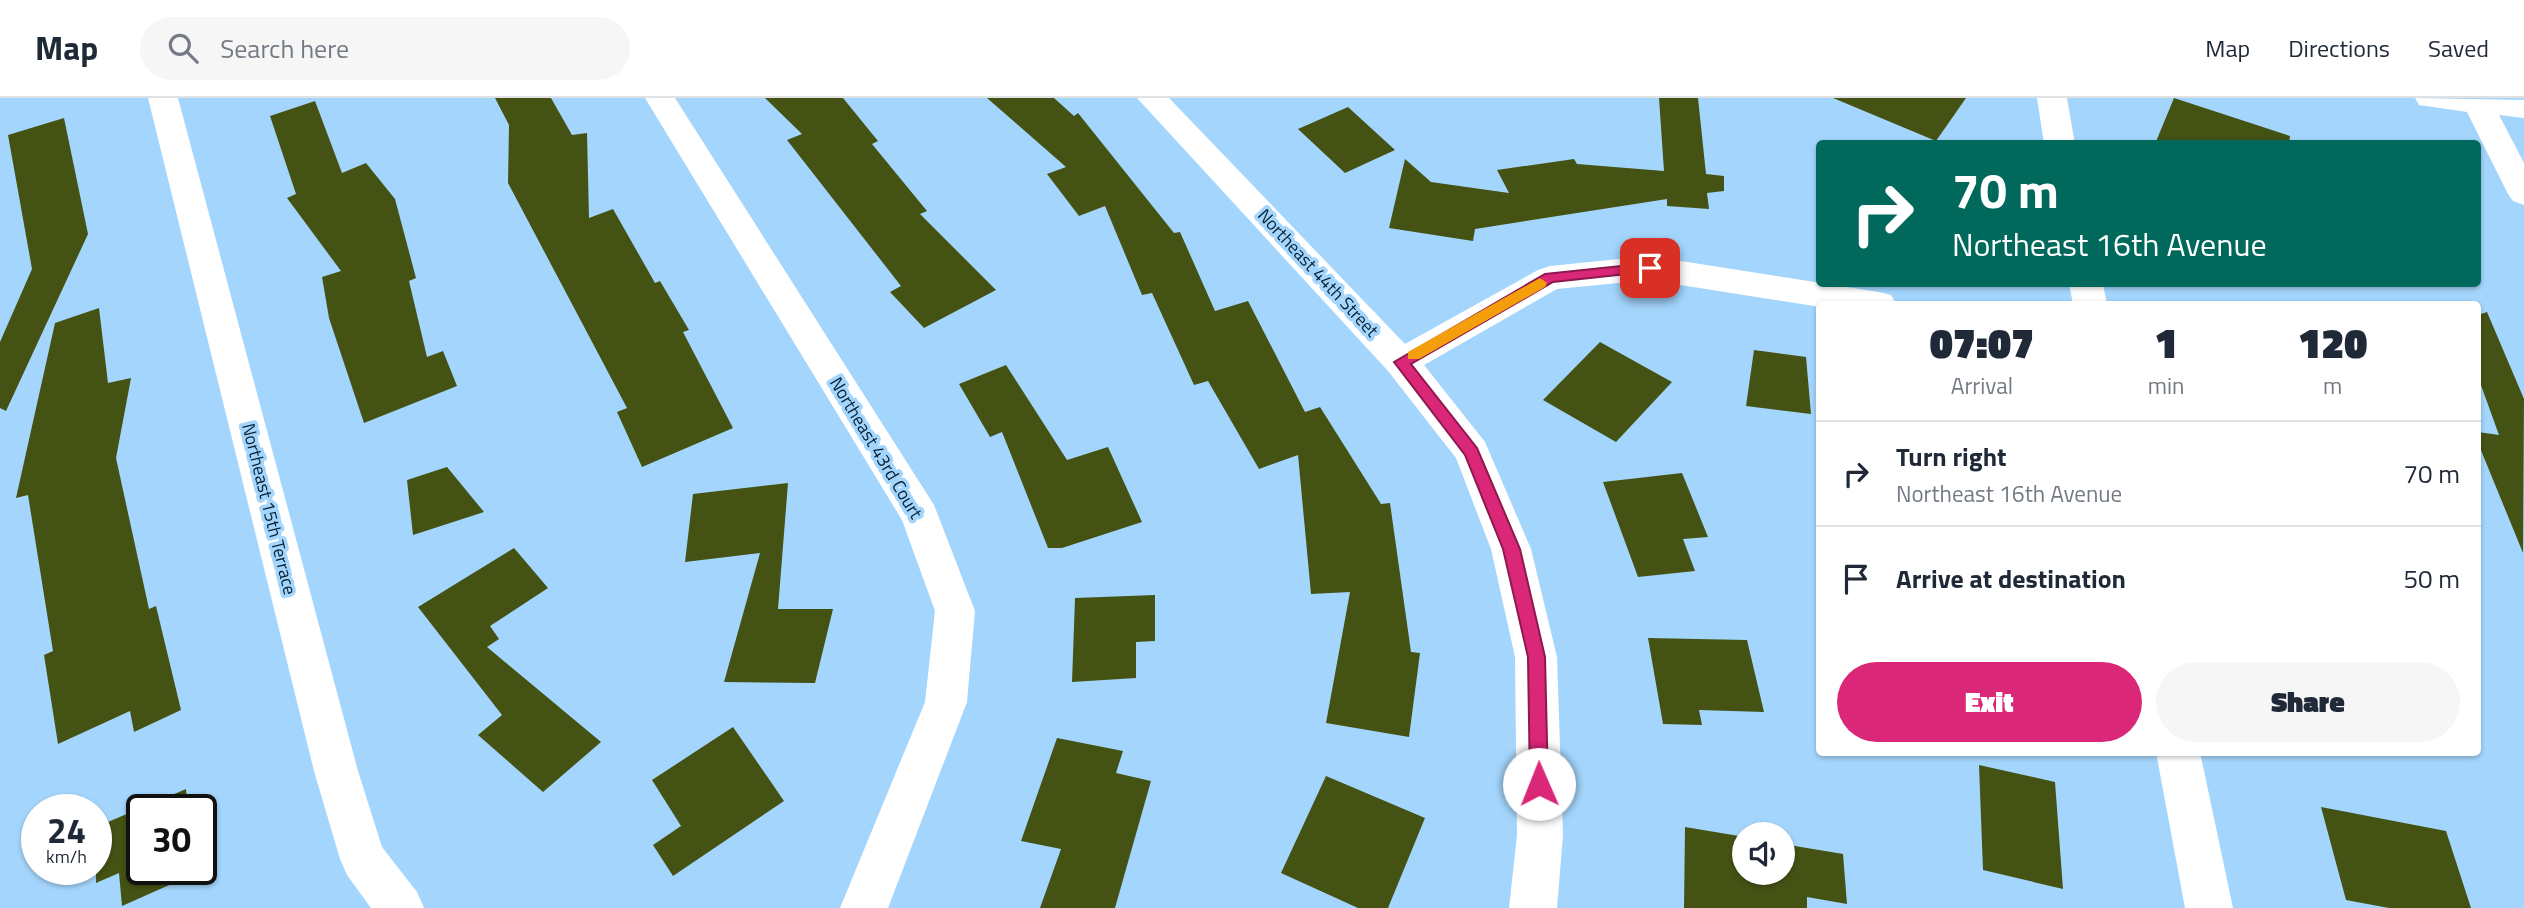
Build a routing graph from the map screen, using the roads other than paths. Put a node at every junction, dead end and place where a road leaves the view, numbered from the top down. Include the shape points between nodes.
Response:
1 (163, 98) edge
2 (660, 98) edge
3 (1152, 98) edge
4 (2052, 98) edge
5 (2430, 98) edge
6 (2479, 104) junction
7 (2524, 109) edge
8 (2059, 140) edge
9 (2524, 194) edge
10 (1859, 301) edge
11 (1401, 362) junction
12 (2179, 756) edge
13 (400, 908) edge
14 (864, 908) edge
15 (1533, 908) edge
16 (2209, 908) edge

1 - 13 street, Northeast 15th Terrace via 336,771 363,859
2 - 14 street, Northeast 43rd Court via 920,516 955,611 946,702
3 - 11 street, Northeast 44th Street
4 - 8 street
5 - 6 street
6 - 7 street
6 - 9 street
10 - 11 street via 1650,268 1550,278
11 - 15 street, Northeast 44th Street via 1472,452 1511,549 1536,657 1540,835
12 - 16 street

